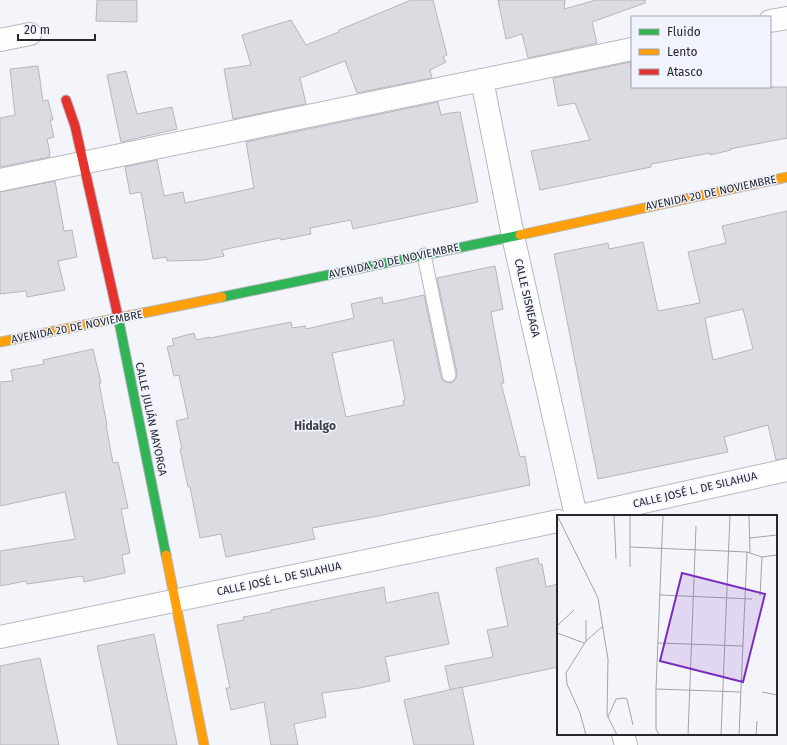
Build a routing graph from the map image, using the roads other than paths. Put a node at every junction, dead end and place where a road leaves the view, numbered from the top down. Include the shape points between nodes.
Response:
1 (787, 18) edge
2 (771, 21) edge
3 (30, 34) dead end
4 (0, 40) edge
5 (631, 49) edge
6 (482, 80) junction
7 (66, 100) dead end
8 (83, 164) junction
9 (787, 176) edge
10 (0, 180) edge
11 (513, 236) junction
12 (424, 255) junction
13 (118, 319) junction
14 (0, 342) edge
15 (449, 375) dead end
16 (787, 470) edge
17 (576, 515) edge
18 (584, 515) edge
19 (557, 521) edge
20 (175, 600) junction
21 (0, 637) edge
22 (623, 735) edge
23 (204, 745) edge
24 (626, 745) edge

1 - 2 street
3 - 4 street
5 - 6 street
6 - 8 street
6 - 11 street, CALLE SISNEAGA
7 - 8 street, CALLE JULIÁN MAYORGA via 75,126
8 - 10 street
8 - 13 street, CALLE JULIÁN MAYORGA
9 - 11 street, AVENIDA 20 DE NOVIEMBRE
11 - 12 street, AVENIDA 20 DE NOVIEMBRE
11 - 17 street, CALLE SISNEAGA
12 - 13 street, AVENIDA 20 DE NOVIEMBRE
12 - 15 lane
13 - 14 street, AVENIDA 20 DE NOVIEMBRE
13 - 20 street, CALLE JULIÁN MAYORGA
16 - 18 street, CALLE JOSÉ L. DE SILAHUA
19 - 20 street, CALLE JOSÉ L. DE SILAHUA
20 - 21 street, CALLE JOSÉ L. DE SILAHUA
20 - 23 street, CALLE JULIÁN MAYORGA
22 - 24 street

